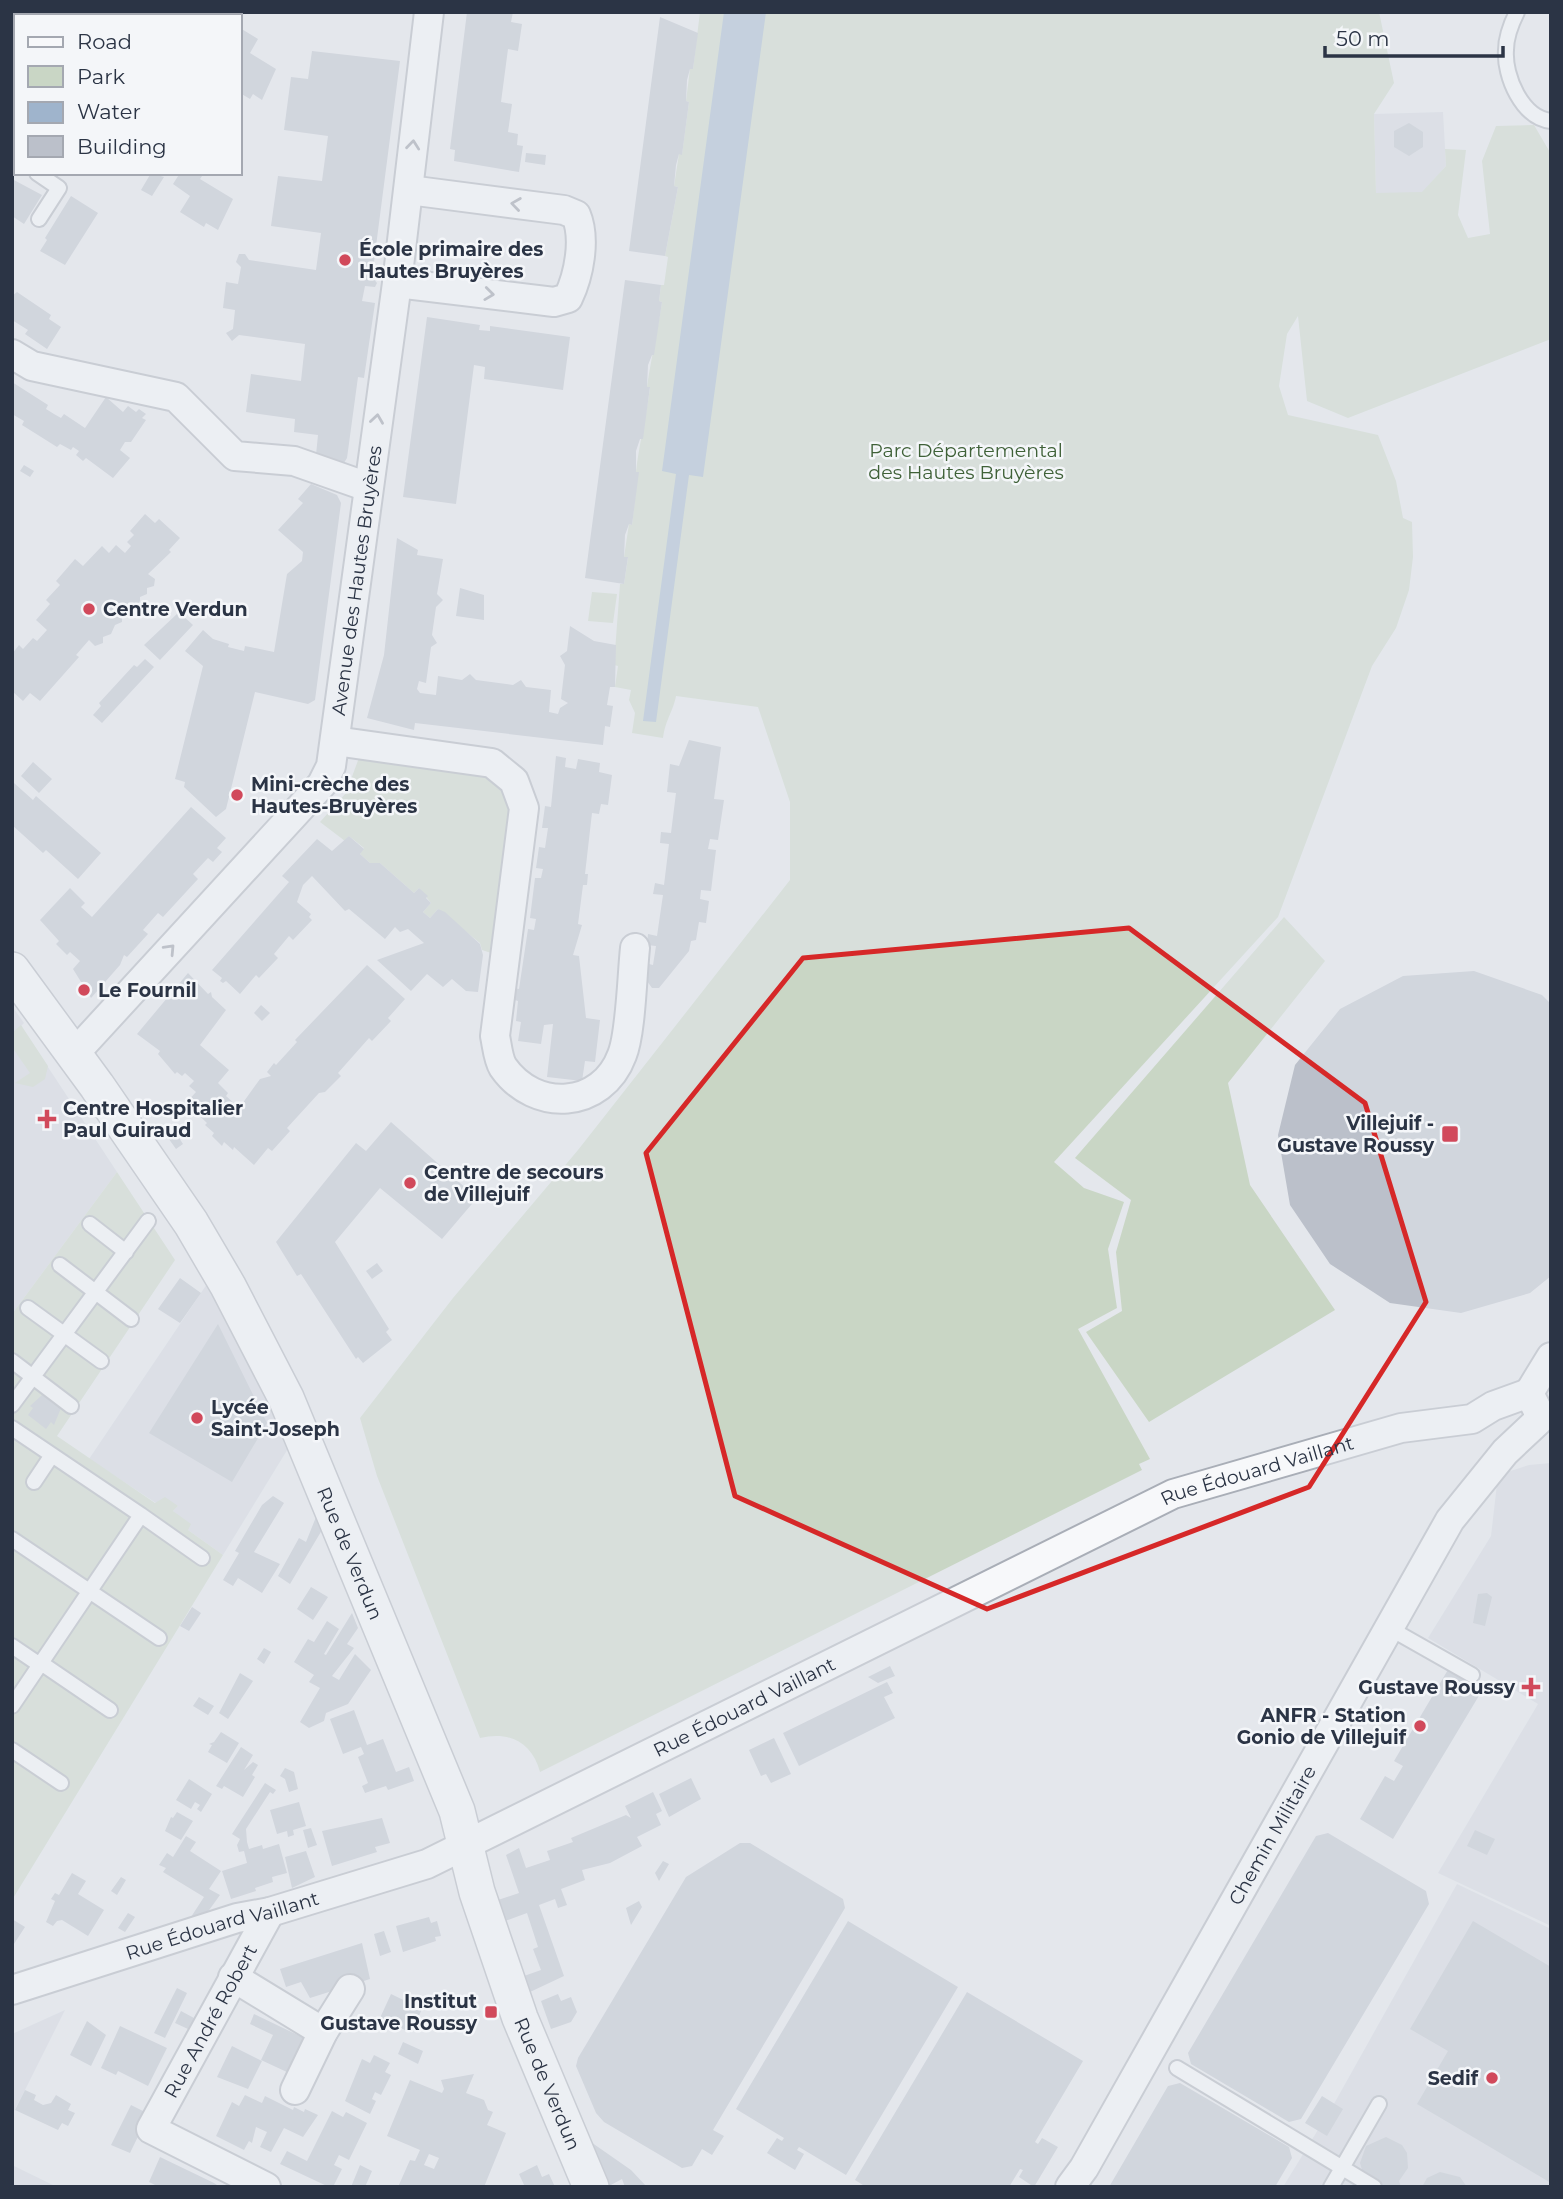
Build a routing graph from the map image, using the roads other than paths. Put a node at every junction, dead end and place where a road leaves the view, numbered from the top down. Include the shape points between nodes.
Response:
1 (429, 12) edge
2 (1517, 12) edge
3 (1551, 121) edge
4 (40, 175) edge
5 (408, 190) junction
6 (39, 219) dead end
7 (397, 283) junction
8 (12, 354) edge
9 (368, 486) junction
10 (335, 741) junction
11 (635, 948) dead end
12 (12, 970) edge
13 (74, 1054) junction
14 (148, 1221) dead end
15 (90, 1224) dead end
16 (126, 1252) junction
17 (60, 1265) dead end
18 (96, 1292) junction
19 (28, 1308) dead end
20 (131, 1319) dead end
21 (65, 1335) junction
22 (1551, 1357) edge
23 (12, 1361) edge
24 (101, 1362) dead end
25 (33, 1377) junction
26 (1529, 1393) junction
27 (12, 1405) edge
28 (71, 1406) dead end
29 (1544, 1422) edge
30 (12, 1428) edge
31 (52, 1455) junction
32 (34, 1482) dead end
33 (141, 1515) junction
34 (12, 1539) edge
35 (202, 1558) dead end
36 (89, 1591) junction
37 (1389, 1628) junction
38 (159, 1638) dead end
39 (12, 1646) edge
40 (41, 1664) junction
41 (1472, 1675) dead end
42 (12, 1706) edge
43 (110, 1710) dead end
44 (12, 1750) edge
45 (61, 1783) dead end
46 (466, 1846) junction
47 (270, 1912) junction
48 (233, 1977) junction
49 (350, 1989) dead end
50 (12, 1990) edge
51 (323, 2032) junction
52 (1177, 2068) dead end
53 (295, 2090) dead end
54 (1379, 2104) dead end
55 (1342, 2168) junction
56 (266, 2187) edge
57 (591, 2187) edge
58 (1070, 2187) edge
59 (1331, 2187) edge
60 (1374, 2187) edge

5 -> 1 street, Avenue des Hautes Bruyères
2 - 3 lane via 1505,52 1512,82 1523,105 1541,120
4 - 6 lane via 59,187
5 - 7 street, Avenue des Hautes Bruyères
7 -> 5 street via 554,303 568,298 574,284 582,229 576,215 564,211
9 -> 7 street, Avenue des Hautes Bruyères
8 - 9 street via 32,366 176,397 235,456 294,461
9 - 10 street, Avenue des Hautes Bruyères
10 - 11 street via 492,763 514,781 524,808 495,1036 502,1065 524,1089 542,1098 561,1099 596,1089 612,1073 623,1053
13 -> 10 street, Avenue des Hautes Bruyères via 322,784
12 - 13 street, Rue de Verdun
13 - 46 street, Rue de Verdun via 191,1223 286,1398 457,1811
14 - 16 lane
15 - 16 lane
16 - 18 lane
17 - 18 lane
18 - 20 lane
18 - 21 lane
19 - 21 lane
21 - 24 lane
21 - 25 lane
22 - 26 street
23 - 25 lane
25 - 27 lane
25 - 28 lane
26 - 29 street
26 - 46 street, Rue Édouard Vaillant via 1472,1419 1401,1428 1173,1494
29 - 37 street, Chemin Militaire via 1505,1452 1450,1520
30 - 31 lane
31 - 32 lane
31 - 33 lane
33 - 35 lane
33 - 36 lane
34 - 36 lane
36 - 38 lane
36 - 40 lane
37 - 41 lane
37 - 58 street, Chemin Militaire
39 - 40 lane
40 - 42 lane
40 - 43 lane
44 - 45 lane
46 - 47 street, Rue Édouard Vaillant via 427,1864
46 - 57 street, Rue de Verdun via 520,2018
47 - 48 street, Rue André Robert
47 - 50 street, Rue Édouard Vaillant via 237,1918
48 - 51 street
48 - 56 street, Rue André Robert via 151,2129
49 - 51 street
51 - 53 street
52 - 55 lane
54 - 55 lane
55 - 59 lane
55 - 60 lane

